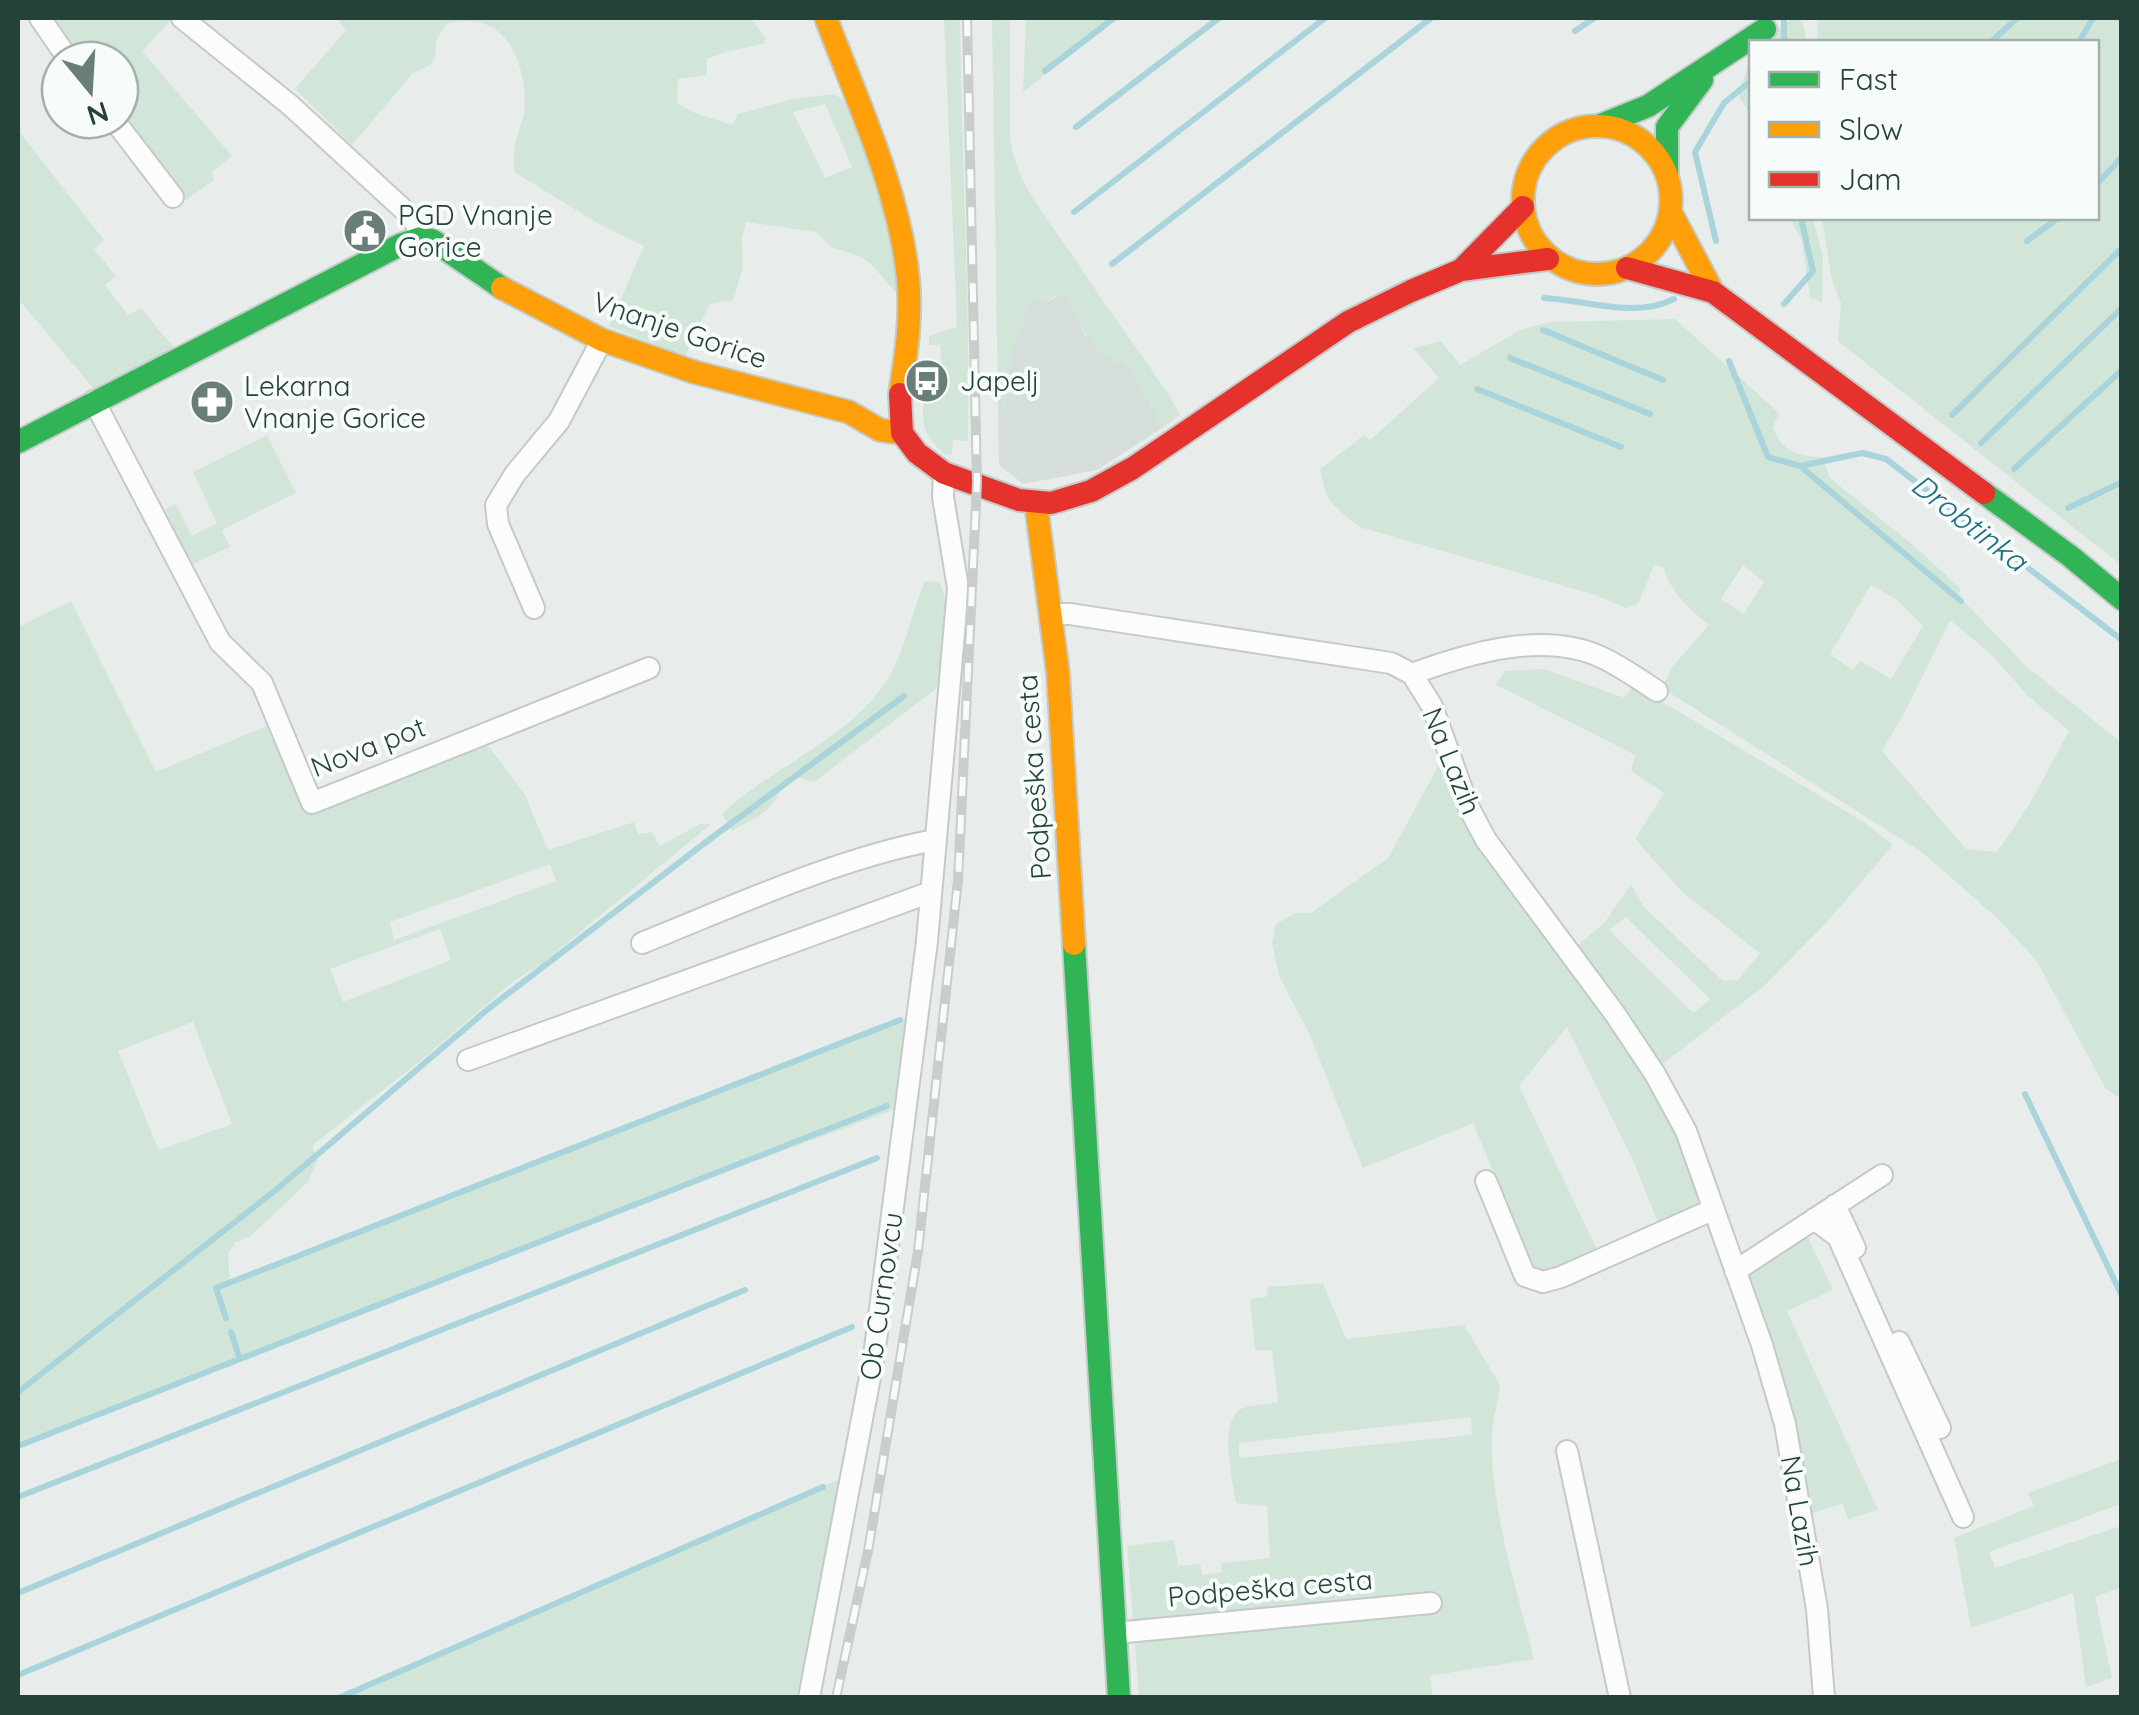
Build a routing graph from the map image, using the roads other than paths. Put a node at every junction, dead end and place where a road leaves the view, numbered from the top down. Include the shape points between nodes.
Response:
1 (40, 18) edge
2 (182, 18) edge
3 (826, 18) edge
4 (1774, 23) edge
5 (55, 40) edge
6 (1749, 40) edge
7 (1750, 40) edge
8 (1714, 65) junction
9 (1601, 124) junction
10 (129, 140) edge
11 (1667, 172) junction
12 (173, 197) dead end
13 (1524, 207) junction
14 (1671, 214) junction
15 (421, 238) junction
16 (1548, 259) junction
17 (1627, 268) junction
18 (1461, 270) junction
19 (1713, 292) junction
20 (602, 340) junction
21 (94, 401) junction
22 (899, 404) junction
23 (849, 412) junction
24 (902, 434) junction
25 (18, 442) edge
26 (944, 473) junction
27 (1036, 504) junction
28 (2122, 599) edge
29 (534, 608) dead end
30 (1053, 614) junction
31 (649, 668) dead end
32 (1412, 674) junction
33 (1658, 690) dead end
34 (935, 840) junction
35 (931, 892) junction
36 (642, 944) dead end
37 (468, 1060) dead end
38 (1882, 1174) dead end
39 (1486, 1181) dead end
40 (1835, 1204) junction
41 (1712, 1210) junction
42 (1814, 1218) junction
43 (1736, 1271) junction
44 (1940, 1428) dead end
45 (1567, 1451) dead end
46 (1963, 1517) dead end
47 (1432, 1603) dead end
48 (1114, 1633) junction
49 (809, 1698) edge
50 (1119, 1698) edge
51 (1620, 1698) edge
52 (1824, 1698) edge

1 - 5 street
2 - 15 street, Vnanje Gorice via 390,197
3 - 22 main road via 889,190 904,252 908,345
4 - 7 main road
6 - 8 main road
8 - 9 main road via 1648,106
8 - 11 main road via 1667,127
9 - 11 main road via 1640,140
9 - 13 main road via 1575,128 1536,157 1525,179
10 - 12 street
11 - 14 main road
13 - 16 main road via 1535,244
13 - 18 main road
14 - 17 main road via 1655,246
14 - 19 main road
15 - 20 main road, Vnanje Gorice
15 - 21 main road
16 - 17 main road via 1580,272
16 - 18 main road
17 - 19 main road
18 - 27 main road via 1348,322 1092,492
19 - 28 main road
20 - 23 main road, Vnanje Gorice via 723,381
20 - 29 street via 558,421 496,505
21 - 25 main road
21 - 31 street, Nova pot via 220,642 262,683 312,803
22 - 23 main road, Vnanje Gorice
22 - 24 main road
23 - 24 main road, Vnanje Gorice
24 - 26 main road
26 - 27 main road
26 - 34 street, Ob Curnovcu via 958,588
27 - 30 main road, Podpeška cesta
30 - 32 street, Na Lazih via 1390,663
30 - 48 main road, Podpeška cesta
32 - 33 street via 1517,646 1560,646 1601,657
32 - 41 street, Na Lazih via 1432,706 1486,840 1654,1074 1686,1132
34 - 35 street, Ob Curnovcu
34 - 36 street via 895,848
35 - 37 street
35 - 49 street, Ob Curnovcu via 874,1356
38 - 40 street
39 - 41 street via 1525,1276 1543,1282
40 - 42 street
40 - 44 street
41 - 43 street, Na Lazih
42 - 43 street
42 - 46 street via 1838,1237
43 - 52 street, Na Lazih via 1784,1424 1817,1608
45 - 51 street
47 - 48 street, Podpeška cesta
48 - 50 main road, Podpeška cesta

